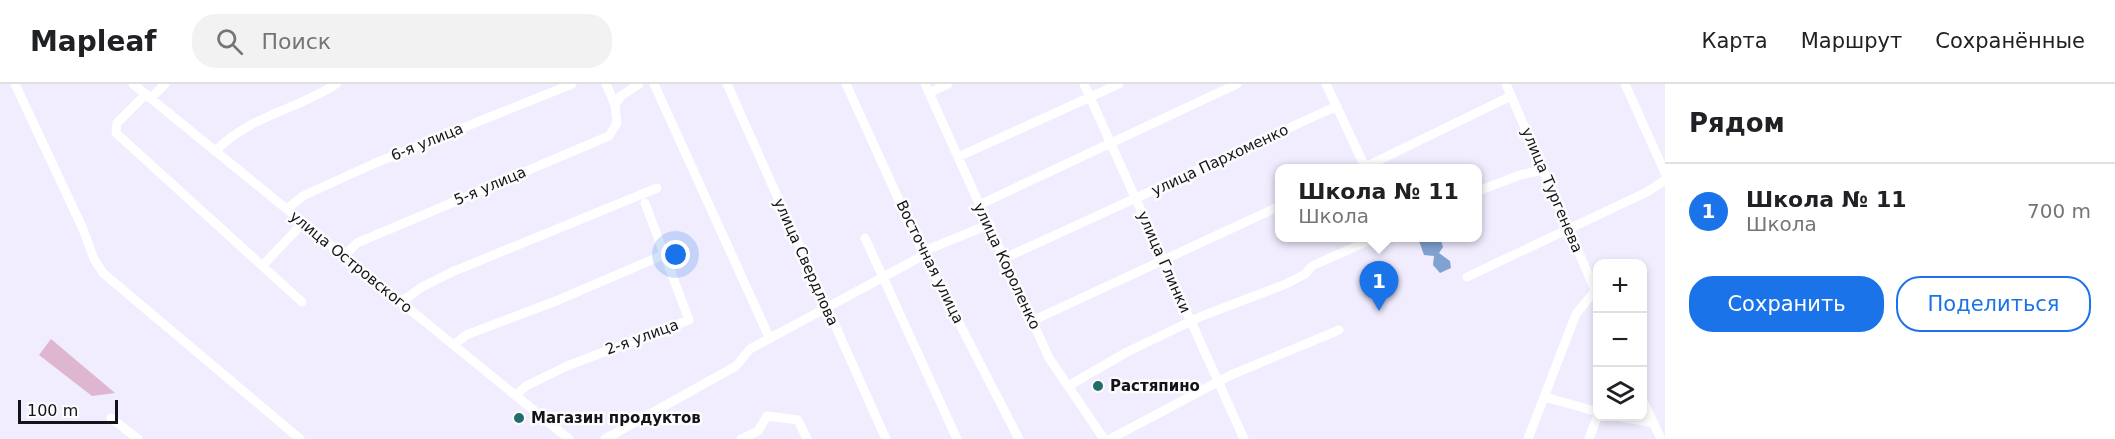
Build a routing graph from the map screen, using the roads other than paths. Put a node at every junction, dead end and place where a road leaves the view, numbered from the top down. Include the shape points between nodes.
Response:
1 (15, 84) edge
2 (133, 84) edge
3 (165, 84) edge
4 (336, 84) edge
5 (572, 84) edge
6 (606, 84) edge
7 (639, 84) edge
8 (654, 84) edge
9 (727, 84) edge
10 (846, 84) edge
11 (948, 84) edge
12 (1084, 84) edge
13 (1119, 84) edge
14 (1237, 84) edge
15 (1326, 84) edge
16 (1625, 84) edge
17 (1508, 85) edge
18 (927, 88) edge
19 (148, 96) junction
20 (1511, 96) junction
21 (1090, 98) junction
22 (615, 105) junction
23 (1337, 106) junction
24 (1111, 144) junction
25 (215, 151) junction
26 (958, 157) junction
27 (1362, 164) edge
28 (1372, 164) edge
29 (1543, 170) junction
30 (1664, 170) edge
31 (1665, 180) edge
32 (657, 188) dead end
33 (1482, 189) edge
34 (1136, 200) junction
35 (645, 202) dead end
36 (981, 204) junction
37 (1275, 208) edge
38 (287, 209) junction
39 (303, 223) junction
40 (990, 224) junction
41 (1569, 229) junction
42 (865, 238) dead end
43 (1364, 242) edge
44 (677, 249) dead end
45 (923, 254) junction
46 (664, 255) junction
47 (344, 256) junction
48 (1005, 258) junction
49 (1163, 260) junction
50 (263, 265) junction
51 (1467, 277) dead end
52 (885, 278) junction
53 (1593, 287) edge
54 (1593, 297) edge
55 (302, 302) dead end
56 (401, 302) junction
57 (828, 309) junction
58 (1034, 320) junction
59 (1191, 323) junction
60 (1339, 330) dead end
61 (770, 339) junction
62 (454, 345) junction
63 (1219, 381) junction
64 (1070, 385) junction
65 (516, 395) junction
66 (1545, 397) junction
67 (1647, 409) edge
68 (1593, 411) edge
69 (111, 418) dead end
70 (1595, 421) edge
71 (1641, 421) edge
72 (1654, 423) junction
73 (1660, 438) edge
74 (138, 439) edge
75 (300, 439) edge
76 (569, 439) edge
77 (605, 439) edge
78 (741, 439) edge
79 (807, 439) edge
80 (886, 439) edge
81 (957, 439) edge
82 (1019, 439) edge
83 (1104, 439) edge
84 (1110, 439) edge
85 (1244, 439) edge
86 (1528, 439) edge
87 (1589, 439) edge

1 - 75 street via 103,273
2 - 19 street, улица Островского
3 - 19 street
4 - 25 street via 306,101 274,111
5 - 38 street, 6-я улица via 373,164 303,196
6 - 22 street
7 - 22 street
8 - 61 street
9 - 57 street, улица Свердлова
10 - 45 street, Восточная улица
11 - 18 street
12 - 21 street, улица Глинки
13 - 21 street
14 - 24 street
15 - 23 street
16 - 30 street
17 - 20 street, улица Тургенева
18 - 26 street, улица Короленко
19 - 25 street, улица Островского
19 - 50 street via 117,123 116,133
20 - 28 street
20 - 29 street, улица Тургенева
21 - 24 street, улица Глинки
21 - 26 street
22 - 47 street, 5-я улица via 617,123 609,136 357,243
23 - 27 street
23 - 34 street, улица Пархоменко
24 - 34 street, улица Глинки
24 - 36 street
25 - 38 street, улица Островского
26 - 36 street, улица Короленко
29 - 33 street
29 - 41 street, улица Тургенева
31 - 41 street
32 - 56 street via 452,272
34 - 48 street, улица Пархоменко
34 - 49 street, улица Глинки
35 - 46 street, 2-я улица
36 - 40 street, улица Короленко
37 - 49 street
38 - 39 street, улица Островского
39 - 47 street, улица Островского
39 - 50 street
40 - 45 street
40 - 48 street, улица Короленко
41 - 51 street
41 - 53 street, улица Тургенева
42 - 52 street
43 - 59 street via 1312,266 1286,284
44 - 46 street
45 - 52 street
45 - 82 street, Восточная улица
46 - 62 street via 465,335
46 - 65 street, 2-я улица via 689,320 567,366
47 - 56 street, улица Островского
48 - 58 street, улица Короленко
49 - 58 street
49 - 59 street, улица Глинки
50 - 55 street
52 - 57 street
52 - 81 street
54 - 66 street via 1576,314
56 - 62 street, улица Островского
57 - 61 street
57 - 80 street, улица Свердлова
58 - 64 street, улица Короленко via 1049,358
59 - 63 street, улица Глинки
59 - 64 street via 1127,352
60 - 63 street
61 - 77 street via 750,349 742,361 717,378
62 - 65 street, улица Островского
63 - 84 street
63 - 85 street, улица Глинки
64 - 83 street, улица Короленко
65 - 76 street, улица Островского
66 - 68 street
66 - 86 street
67 - 72 street
69 - 74 street
70 - 87 street
71 - 72 street
72 - 73 street
78 - 79 street via 758,431 766,416 798,420

